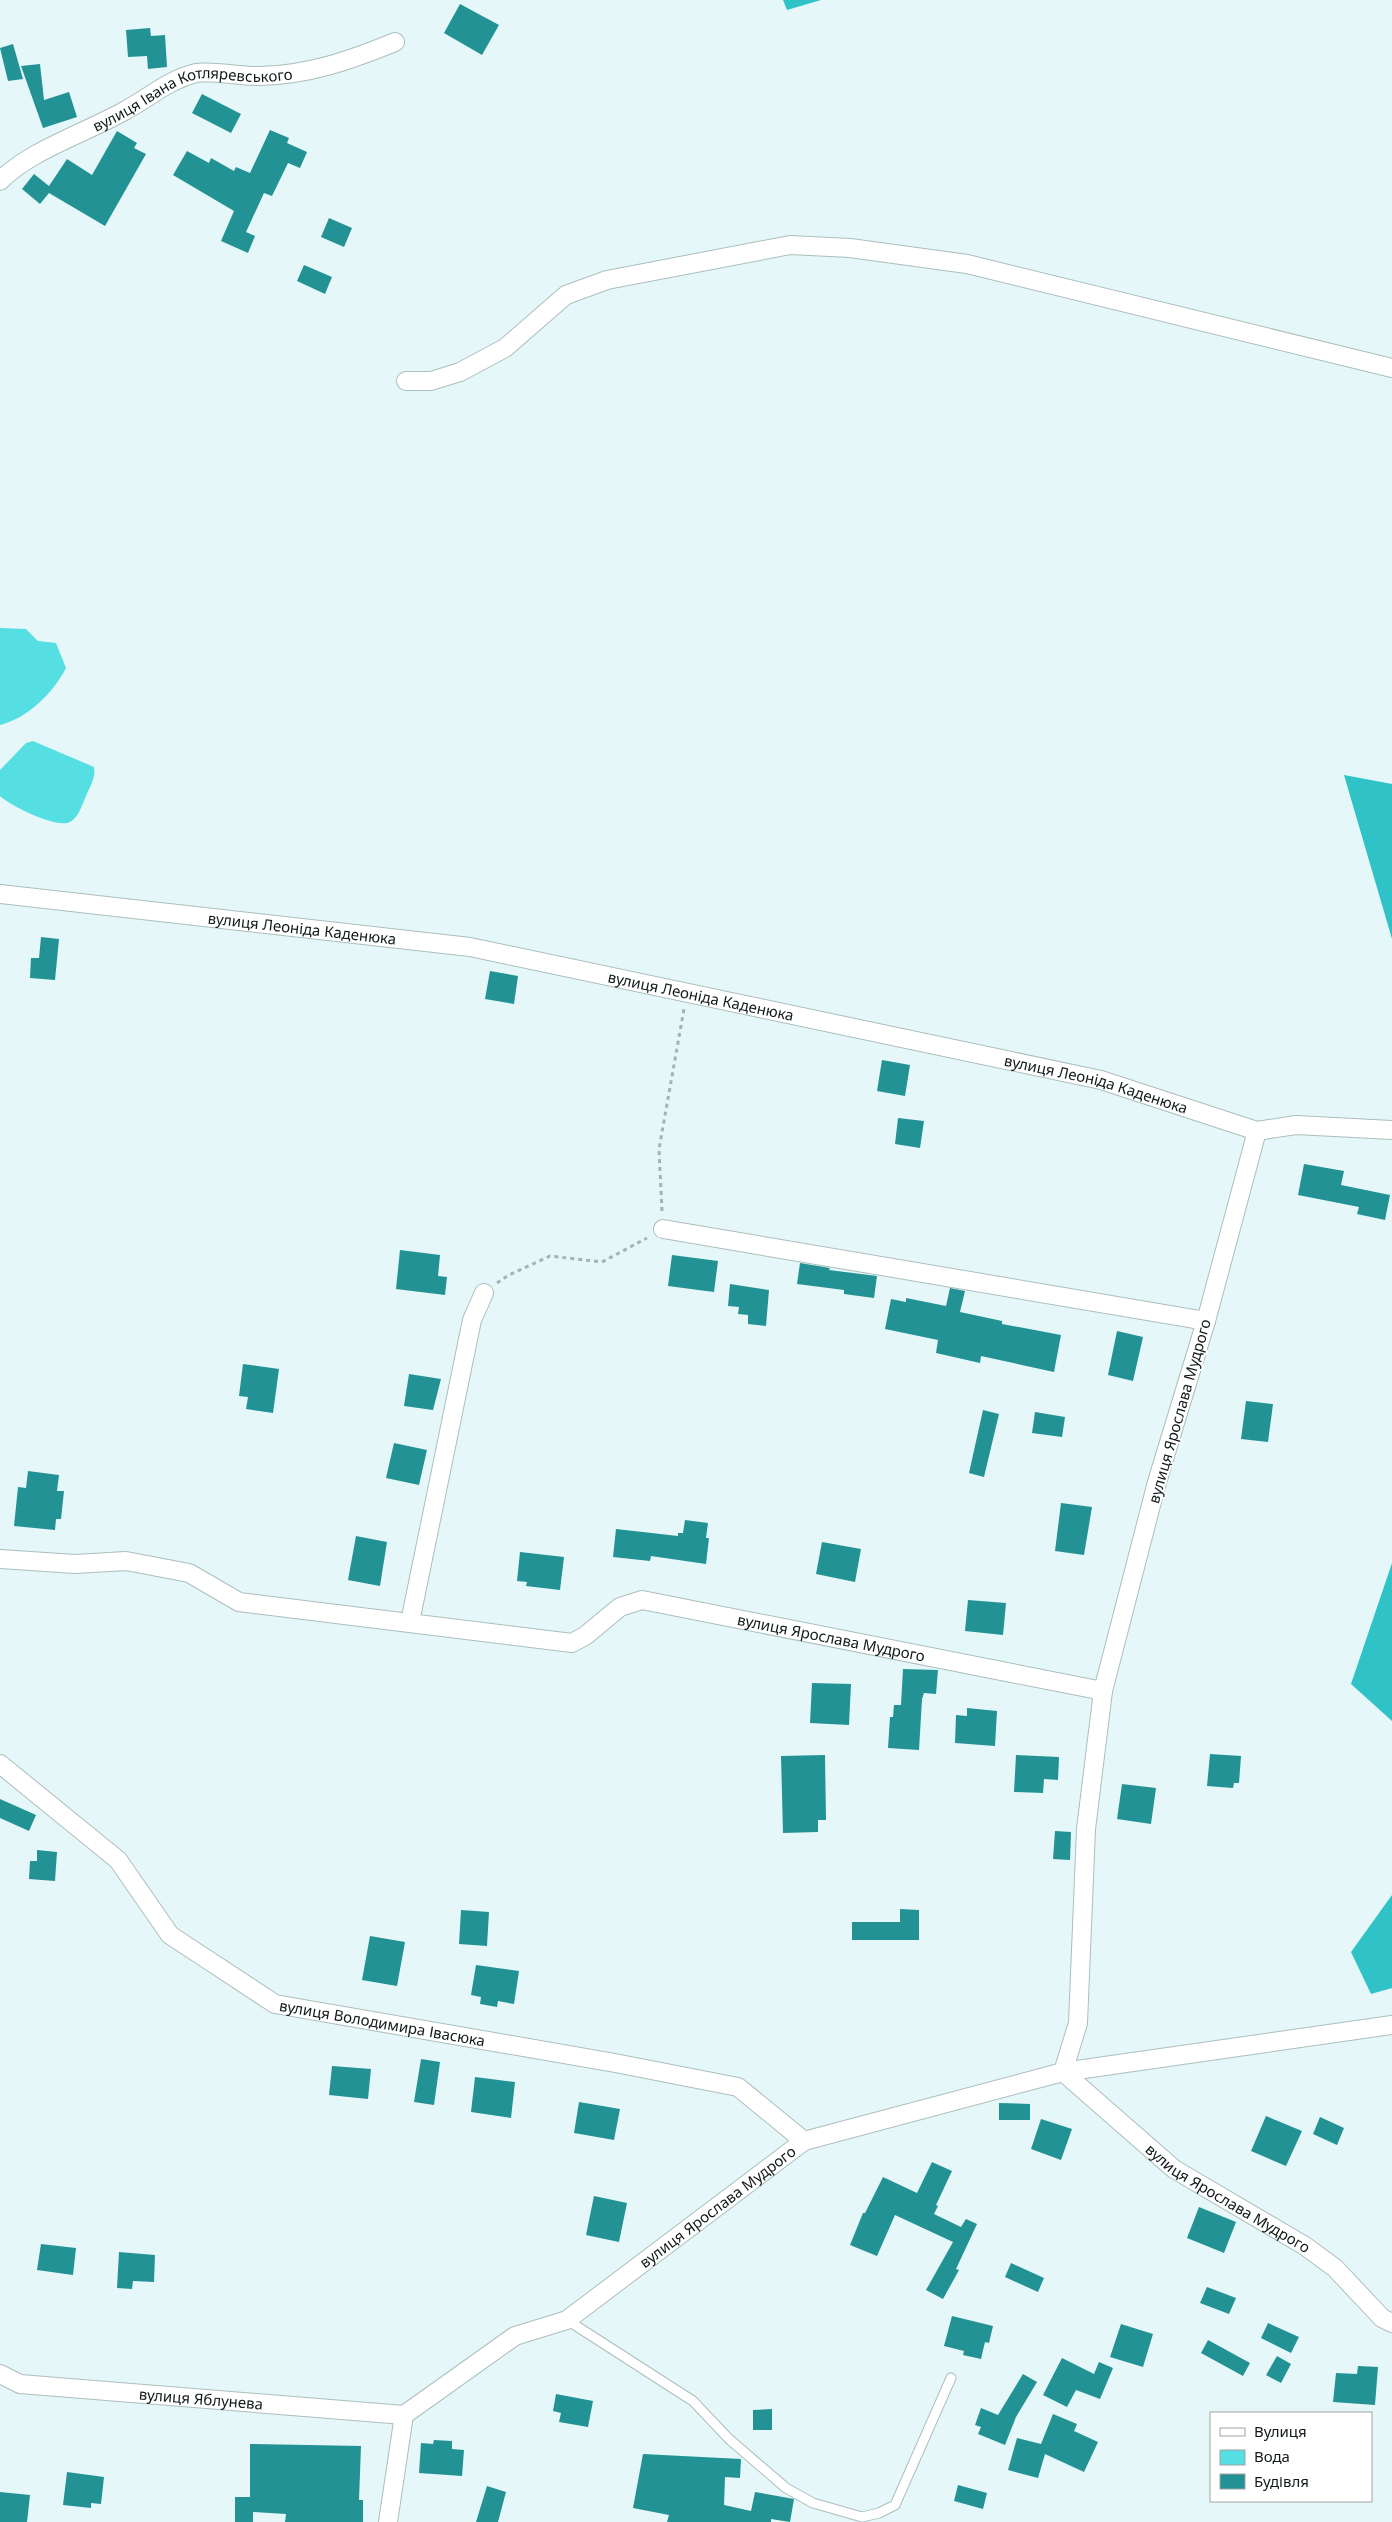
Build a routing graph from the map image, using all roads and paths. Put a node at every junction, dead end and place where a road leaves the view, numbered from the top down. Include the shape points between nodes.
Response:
1 (395, 42) dead end
2 (0, 180) edge
3 (1392, 368) edge
4 (406, 380) dead end
5 (0, 894) edge
6 (687, 992) junction
7 (1392, 1130) edge
8 (1257, 1131) junction
9 (663, 1229) junction
10 (484, 1293) joint
11 (1206, 1321) junction
12 (0, 1559) edge
13 (410, 1622) junction
14 (1103, 1691) junction
15 (0, 1764) edge
16 (1392, 2025) edge
17 (1064, 2072) junction
18 (804, 2141) junction
19 (567, 2320) junction
20 (1392, 2323) edge
21 (4, 2378) edge
22 (951, 2378) dead end
23 (404, 2415) junction
24 (388, 2522) edge

1 - 2 street, вулиця Івана Котляревського via 345,62 308,72 246,77 198,73 170,81 127,110 27,161
3 - 4 street via 967,264 850,248 790,245 607,280 566,295 505,348 460,372 431,382
5 - 6 street, вулиця Леоніда Каденюка via 470,947
6 - 8 street, вулиця Леоніда Каденюка via 1101,1080
6 - 9 path via 659,1149
7 - 8 street, вулиця Леоніда Каденюка via 1296,1125
8 - 11 street, вулиця Ярослава Мудрого
9 - 10 path via 602,1262 550,1256 508,1274
9 - 11 street
10 - 13 street via 472,1320
11 - 14 street, вулиця Ярослава Мудрого via 1157,1482
12 - 13 street via 75,1564 126,1561 189,1573 239,1602
13 - 14 street, вулиця Ярослава Мудрого via 572,1643 620,1607 642,1600
14 - 17 street, вулиця Ярослава Мудрого via 1086,1829 1078,2022
15 - 18 street, вулиця Володимира Івасюка via 118,1860 170,1935 275,2004 738,2087
16 - 17 street, вулиця Ярослава Мудрого
17 - 18 street, вулиця Ярослава Мудрого
17 - 20 street, вулиця Ярослава Мудрого via 1174,2169 1306,2246 1335,2268 1382,2318
18 - 19 street, вулиця Ярослава Мудрого
19 - 22 lane via 693,2401 786,2488 813,2503 862,2516 878,2514 895,2505
19 - 23 street, вулиця Ярослава Мудрого via 515,2336
21 - 23 street, вулиця Яблунева via 20,2384
23 - 24 street

